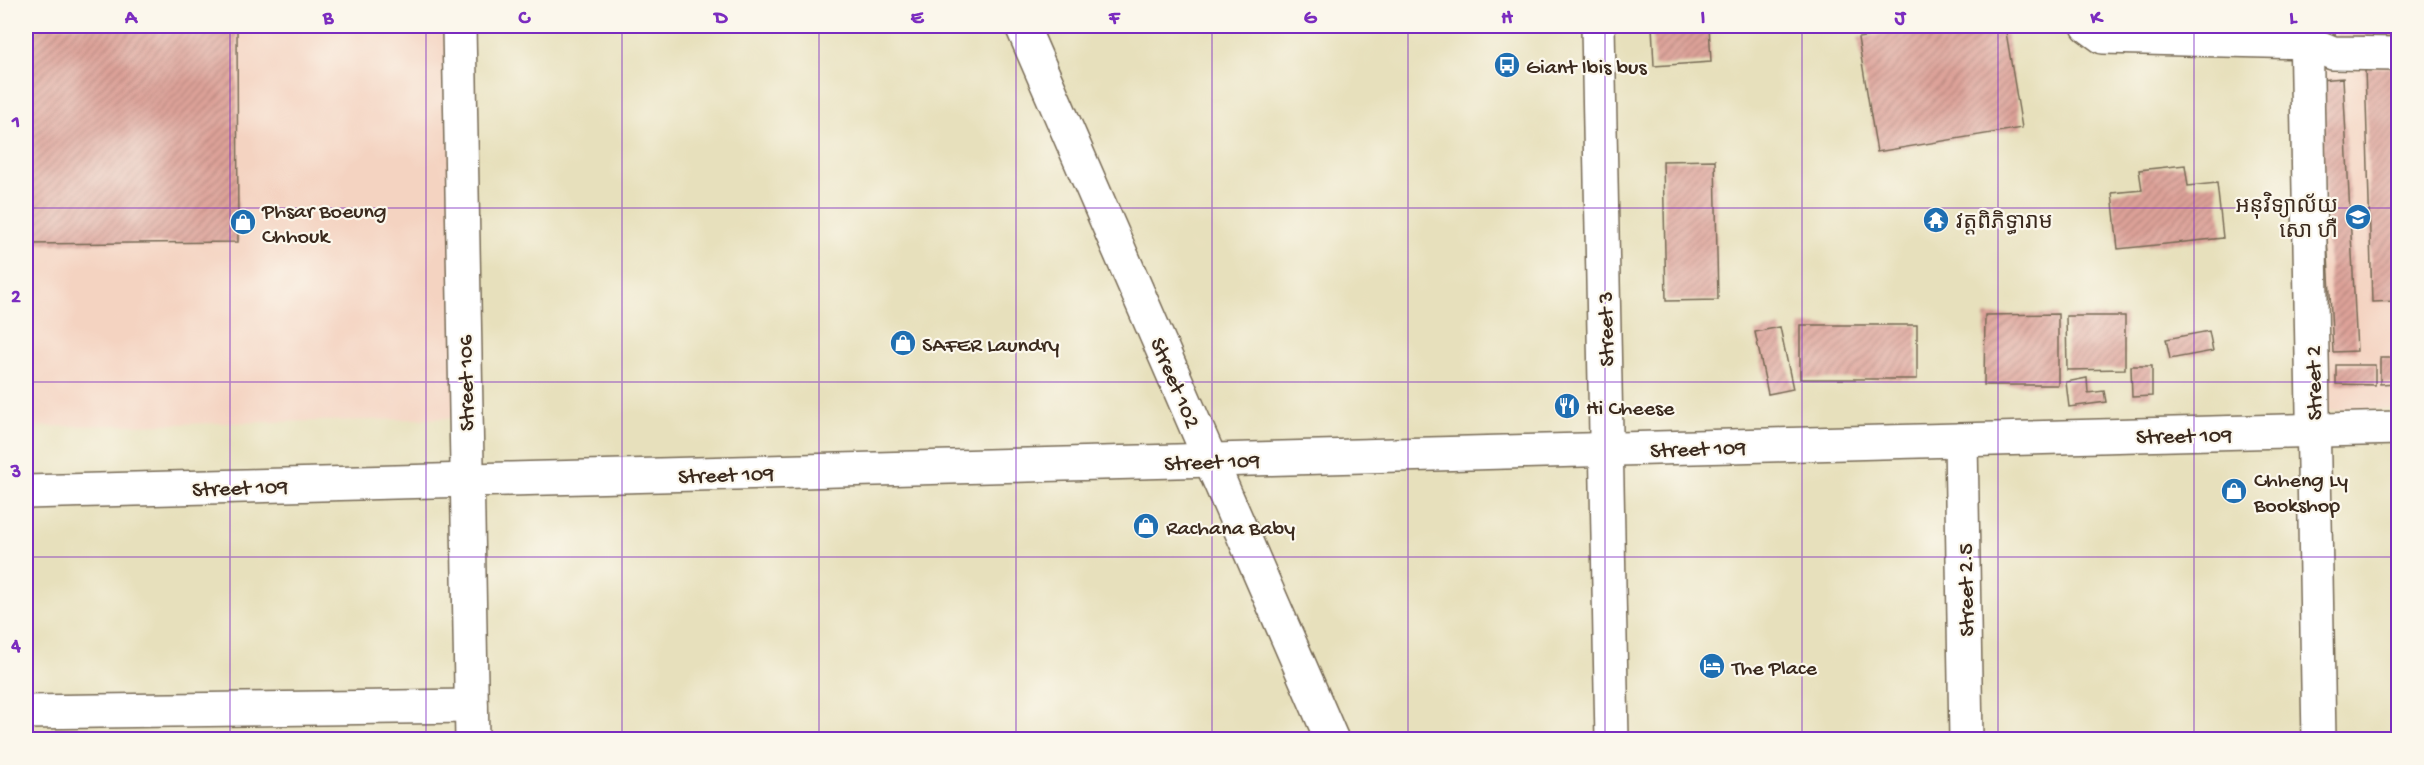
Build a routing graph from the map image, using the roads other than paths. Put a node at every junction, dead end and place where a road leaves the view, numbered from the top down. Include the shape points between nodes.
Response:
1 (459, 26) edge
2 (1022, 26) edge
3 (1598, 26) edge
4 (2088, 26) edge
5 (2306, 34) edge
6 (2398, 54) edge
7 (2398, 428) edge
8 (2313, 431) junction
9 (1961, 440) junction
10 (1606, 450) junction
11 (1210, 460) junction
12 (466, 480) junction
13 (26, 492) edge
14 (471, 706) junction
15 (26, 711) edge
16 (472, 740) edge
17 (1332, 740) edge
18 (1612, 740) edge
19 (1966, 740) edge
20 (2319, 740) edge

1 - 12 street, Street 106
2 - 11 street, Street 102
3 - 10 street, Street 3
4 - 5 street via 2103,37
5 - 6 street via 2333,53
5 - 8 street, Street 2
7 - 8 street, Street 109
8 - 9 street, Street 109
8 - 20 street, Street 2
9 - 10 street, Street 109
9 - 19 street, Street 2.5
10 - 11 street, Street 109
10 - 18 street, Street 3
11 - 12 street, Street 109
11 - 17 street, Street 102
12 - 13 street, Street 109
12 - 14 street, Street 106
14 - 15 street
14 - 16 street, Street 106

